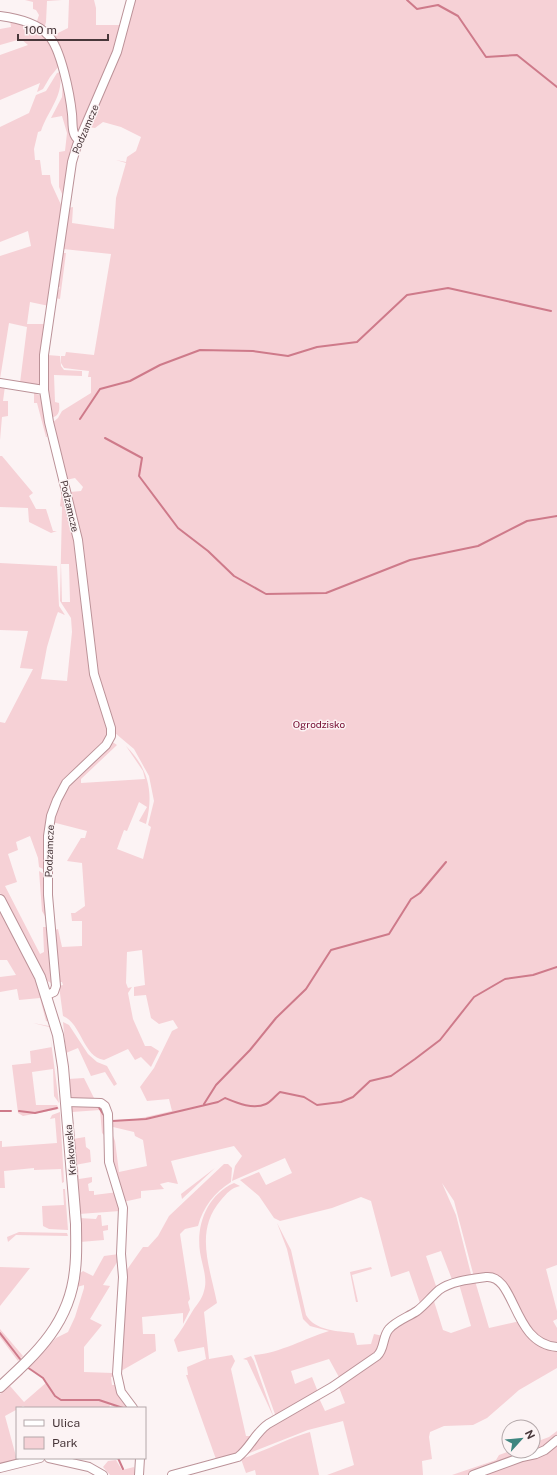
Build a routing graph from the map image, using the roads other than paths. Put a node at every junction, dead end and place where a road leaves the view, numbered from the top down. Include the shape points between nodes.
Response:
1 (132, 0) edge
2 (0, 16) edge
3 (79, 140) junction
4 (0, 383) edge
5 (44, 390) junction
6 (0, 900) edge
7 (47, 995) junction
8 (66, 1102) junction
9 (557, 1347) edge
10 (0, 1387) edge
11 (132, 1407) edge
12 (557, 1440) edge
13 (36, 1459) edge
14 (53, 1459) edge
15 (140, 1459) edge
16 (0, 1468) edge
17 (102, 1475) edge
18 (139, 1475) edge
19 (172, 1475) edge
20 (473, 1475) edge

1 - 3 street, Podzamcze via 117,52
2 - 3 street via 32,24 52,40 69,93 74,134
3 - 5 street, Podzamcze via 70,172 44,355
4 - 5 street
5 - 7 street, Podzamcze via 49,422 78,540 94,674 111,728 111,736 106,745 66,783 51,816 48,836 48,895 56,986 54,992
6 - 7 main road, Krakowska via 32,960
7 - 8 main road, Krakowska via 60,1042
8 - 10 main road, Krakowska via 77,1251 72,1288 66,1307 50,1338
8 - 11 street via 104,1104 108,1114 109,1162 121,1197 123,1215 118,1374 121,1392
9 - 19 street via 543,1344 528,1333 507,1293 497,1280 487,1277 453,1284 441,1289 419,1309 390,1328 385,1335 382,1350 377,1356 332,1387 268,1424 260,1430 238,1458
12 - 20 street via 536,1454
13 - 16 street
14 - 17 street via 89,1467
15 - 18 street

